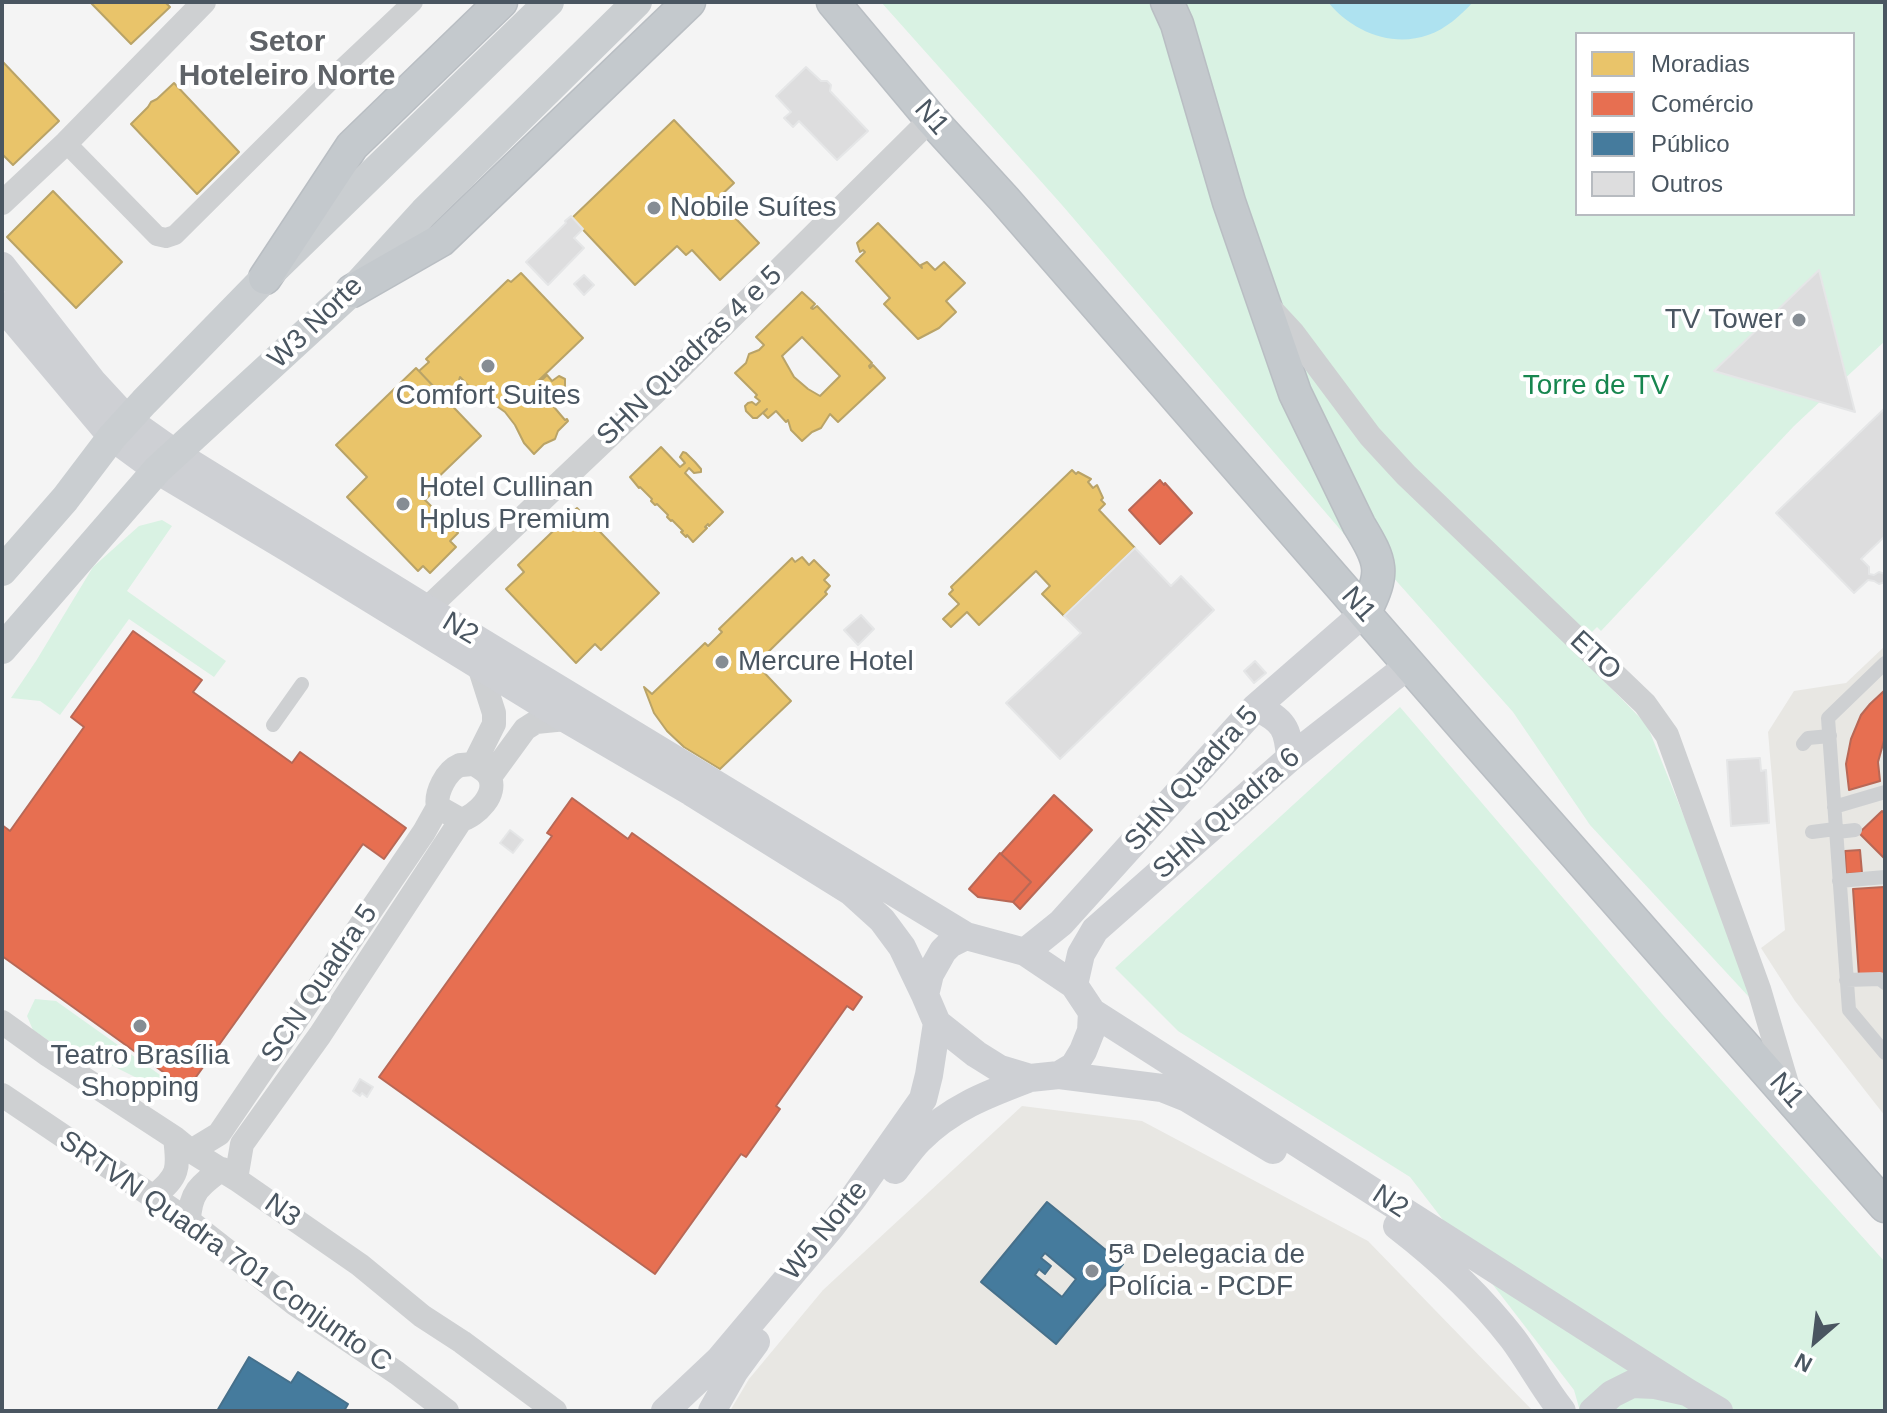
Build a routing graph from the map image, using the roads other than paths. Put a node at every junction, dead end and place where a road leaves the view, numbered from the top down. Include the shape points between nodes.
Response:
1 (204, 2) edge
2 (413, 2) edge
3 (501, 2) edge
4 (549, 2) edge
5 (637, 2) edge
6 (689, 2) edge
7 (833, 2) edge
8 (1167, 2) edge
9 (931, 119) junction
10 (66, 143) junction
11 (2, 203) edge
12 (2, 266) edge
13 (265, 278) junction
14 (352, 291) junction
15 (8, 294) edge
16 (1261, 299) junction
17 (120, 428) junction
18 (166, 462) junction
19 (2, 571) edge
20 (1365, 612) junction
21 (419, 616) junction
22 (4, 643) edge
23 (1885, 663) edge
24 (1409, 665) junction
25 (479, 666) junction
26 (302, 684) dead end
27 (1256, 707) junction
28 (566, 719) junction
29 (273, 725) dead end
30 (1830, 736) junction
31 (1803, 744) dead end
32 (1290, 758) junction
33 (482, 770) junction
34 (1884, 792) edge
35 (438, 807) junction
36 (1834, 807) junction
37 (461, 820) junction
38 (1836, 830) junction
39 (1855, 830) dead end
40 (1812, 832) dead end
41 (1885, 877) edge
42 (1839, 881) junction
43 (966, 936) junction
44 (1025, 952) junction
45 (1854, 979) junction
46 (1885, 983) edge
47 (1074, 985) junction
48 (925, 995) junction
49 (1092, 1012) junction
50 (2, 1022) edge
51 (937, 1023) junction
52 (1883, 1047) edge
53 (1059, 1075) junction
54 (1030, 1078) junction
55 (2, 1095) edge
56 (1790, 1096) junction
57 (183, 1144) junction
58 (229, 1174) junction
59 (154, 1196) junction
60 (1885, 1206) edge
61 (189, 1221) junction
62 (1687, 1392) junction
63 (447, 1411) edge
64 (555, 1411) edge
65 (665, 1411) edge
66 (712, 1411) edge
67 (1562, 1411) edge
68 (1593, 1411) edge
69 (1719, 1411) edge

1 - 10 street
2 - 10 street via 175,235 157,236
3 - 13 highway via 352,146
4 - 13 main road
5 - 14 main road, W3 Norte via 424,212
6 - 14 highway via 441,240
7 - 9 highway, N1
8 - 16 highway
9 - 20 highway, N1
9 - 21 street, SHN Quadras 4 e 5 via 666,382
10 - 11 street
12 - 15 main road, N2
13 - 17 main road
14 - 18 main road, W3 Norte
15 - 17 main road, N2 via 92,381
16 - 20 highway via 1295,393 1380,571
16 - 56 street, ETO via 1406,475 1645,704 1667,735 1759,989
17 - 18 main road, N2
17 - 19 main road
18 - 21 main road, N2
18 - 22 main road, W3 Norte
20 - 24 highway, N1
20 - 27 main road, SHN Quadra 5
21 - 25 main road, N2
21 - 43 main road, N2
23 - 30 street via 1828,718
24 - 32 main road, SHN Quadra 6
24 - 56 highway, N1
25 - 28 main road, N2
25 - 33 street via 494,713
26 - 29 street
27 - 32 main road via 1286,728
27 - 44 main road, SHN Quadra 5 via 1061,923
28 - 33 street via 536,722
28 - 48 main road, N2 via 850,891 902,947
30 - 31 street via 1808,738
30 - 36 street
32 - 47 main road, SHN Quadra 6 via 1095,930 1081,954
33 - 35 street via 461,765 453,770 436,798
33 - 37 street via 491,790 481,809
34 - 36 street
35 - 37 street
35 - 57 street, SCN Quadra 5 via 219,1134
36 - 38 street
37 - 58 street via 242,1144
38 - 39 street
38 - 40 street
38 - 42 street
41 - 42 street
42 - 45 street via 1837,936
43 - 44 main road
43 - 48 main road via 943,951
44 - 47 main road
45 - 46 street
45 - 52 street via 1849,1010
47 - 49 main road
48 - 51 main road
49 - 53 main road via 1083,1051 1074,1066
49 - 62 main road, N2
50 - 57 street, N3
51 - 54 main road via 1000,1069
51 - 65 main road, W5 Norte via 923,1099 906,1124 831,1227 719,1360
53 - 54 main road
53 - 67 main road, N2 via 1162,1088 1187,1098 1397,1226 1472,1291
54 - 66 main road, W5 Norte via 966,1104 917,1142 831,1257 765,1329
55 - 59 street, SRTVN Quadra 701 Conjunto C
56 - 60 highway, N1
57 - 58 street, N3
57 - 59 street via 173,1179
58 - 61 street via 204,1182 195,1191
58 - 64 street, N3
59 - 61 street, SRTVN Quadra 701 Conjunto C
61 - 63 street, SRTVN Quadra 701 Conjunto C
62 - 68 main road via 1632,1384
62 - 69 main road, N2

